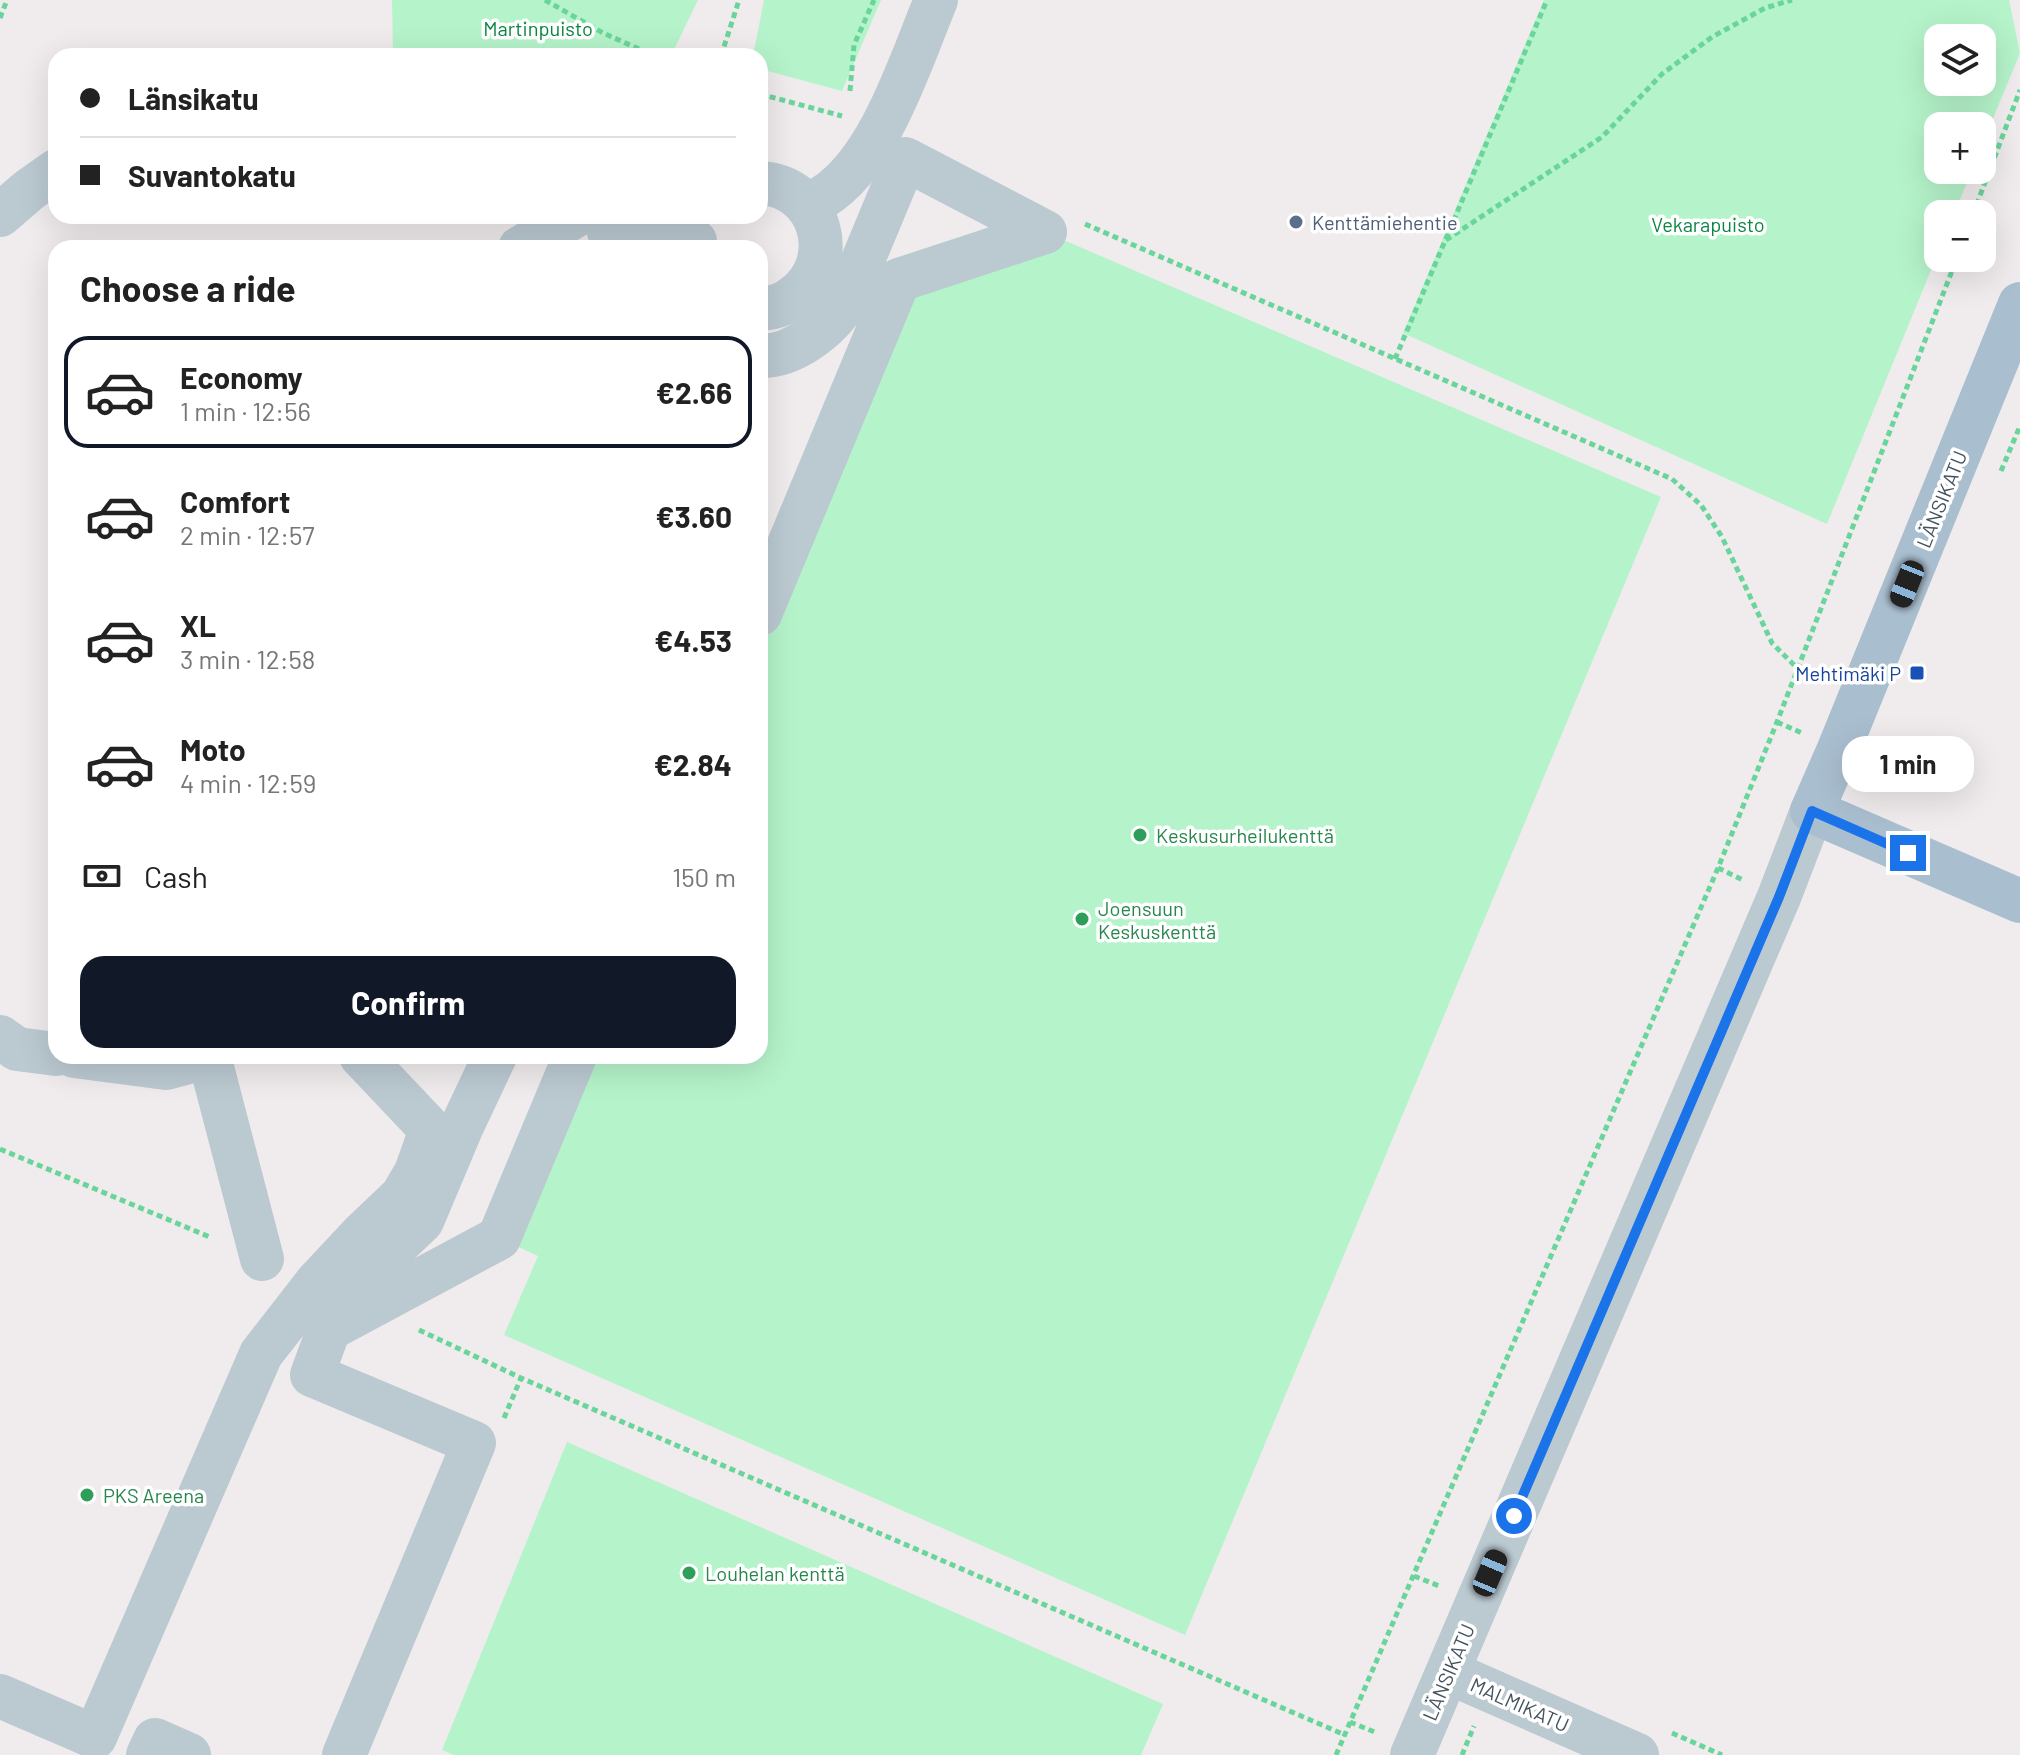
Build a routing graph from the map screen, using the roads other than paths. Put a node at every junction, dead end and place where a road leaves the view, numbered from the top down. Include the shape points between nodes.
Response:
1 (936, 0) edge
2 (48, 177) edge
3 (768, 183) edge
4 (806, 204) junction
5 (0, 215) edge
6 (617, 230) edge
7 (698, 235) edge
8 (563, 240) edge
9 (2020, 304) edge
10 (768, 308) edge
11 (768, 357) edge
12 (768, 595) edge
13 (1812, 811) junction
14 (2020, 901) edge
15 (0, 1037) edge
16 (48, 1053) edge
17 (135, 1064) edge
18 (181, 1064) edge
19 (212, 1064) edge
20 (369, 1064) edge
21 (396, 1064) edge
22 (491, 1064) edge
23 (572, 1064) edge
24 (462, 1126) junction
25 (262, 1259) road end
26 (357, 1300) junction
27 (1448, 1672) junction
28 (0, 1696) edge
29 (148, 1755) edge
30 (189, 1755) edge
31 (344, 1755) edge
32 (1412, 1755) edge
33 (1637, 1755) edge

1 - 4 street via 883,127 853,171 823,198
2 - 5 street
3 - 4 street via 789,190
4 - 10 street via 822,242 817,270 786,303
6 - 7 street
6 - 8 street
9 - 13 main road, LÄNSIKATU
11 - 12 street via 810,339 838,315 905,159 1045,232 899,280
13 - 14 main road
13 - 27 street, LÄNSIKATU
15 - 16 street via 17,1049
17 - 18 street
19 - 25 street
20 - 28 street via 431,1130 416,1172 402,1196 317,1282 261,1354 95,1737
21 - 24 street
22 - 24 street
23 - 26 street via 499,1238
24 - 26 street via 422,1221
26 - 31 street via 329,1329 312,1375 474,1443
27 - 32 street, LÄNSIKATU
27 - 33 street, MALMIKATU
29 - 30 street via 155,1740

